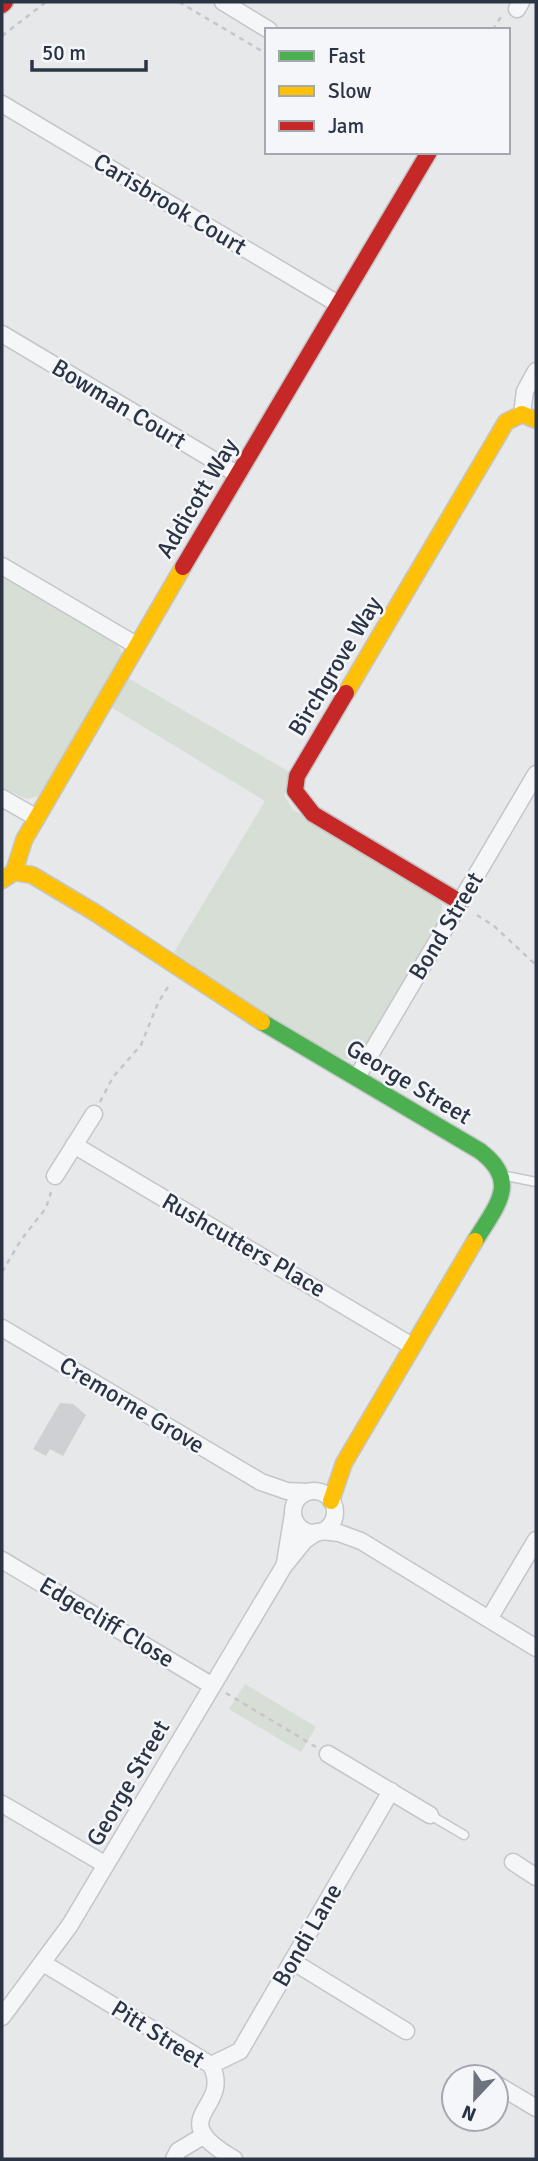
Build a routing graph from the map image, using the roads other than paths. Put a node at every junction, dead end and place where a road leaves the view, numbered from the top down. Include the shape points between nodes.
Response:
1 (223, 2) edge
2 (266, 28) edge
3 (2, 104) edge
4 (428, 154) edge
5 (338, 304) junction
6 (2, 334) edge
7 (536, 371) edge
8 (529, 417) edge
9 (237, 474) junction
10 (2, 566) edge
11 (136, 645) junction
12 (536, 774) edge
13 (2, 798) edge
14 (37, 818) junction
15 (8, 876) edge
16 (460, 902) junction
17 (356, 1077) junction
18 (94, 1114) road end
19 (74, 1145) junction
20 (55, 1175) road end
21 (503, 1175) junction
22 (536, 1182) edge
23 (2, 1328) edge
24 (412, 1346) junction
25 (344, 1463) junction
26 (261, 1482) junction
27 (309, 1492) junction
28 (333, 1504) junction
29 (293, 1512) junction
30 (320, 1532) junction
31 (536, 1540) edge
32 (361, 1541) junction
33 (2, 1560) edge
34 (284, 1566) junction
35 (489, 1619) junction
36 (536, 1648) edge
37 (211, 1685) junction
38 (328, 1754) road end
39 (391, 1791) junction
40 (2, 1804) edge
41 (430, 1815) joint
42 (464, 1835) dead end
43 (513, 1863) dead end
44 (106, 1865) junction
45 (536, 1877) edge
46 (292, 1961) junction
47 (43, 1964) junction
48 (2, 2017) edge
49 (406, 2031) dead end
50 (211, 2065) junction
51 (510, 2092) edge
52 (536, 2108) edge
53 (203, 2136) junction
54 (174, 2159) edge
55 (234, 2159) edge

1 - 2 street
3 - 5 street, Carisbrook Court
4 - 5 street, Addicott Way
5 - 9 street, Addicott Way
6 - 9 street, Bowman Court
7 - 8 street via 524,391
8 - 16 street, Birchgrove Way via 506,422 297,776 295,791 313,814
9 - 11 street, Addicott Way
10 - 11 street
11 - 14 street, Addicott Way
12 - 16 street, Bond Street
13 - 14 street
14 - 15 street, Addicott Way
15 - 17 street, George Street via 32,875
16 - 17 street, Bond Street
17 - 21 street, George Street via 480,1151
18 - 19 street
19 - 20 street
19 - 24 street, Rushcutters Place
21 - 22 lane
21 - 24 street via 500,1199
23 - 26 street, Cremorne Grove
24 - 25 street
25 - 27 street
25 - 28 street
26 - 27 street, Cremorne Grove via 287,1491
26 - 29 street, Cremorne Grove
27 - 28 street via 323,1493
27 - 29 street via 298,1499
28 - 30 street via 332,1522
28 - 32 street
29 - 30 street via 304,1530
29 - 34 street, George Street
30 - 32 street
30 - 34 street, George Street via 304,1541
31 - 35 street
32 - 35 street
33 - 37 street, Edgecliff Close
34 - 37 street, George Street
35 - 36 street
37 - 44 street, George Street
38 - 39 street
39 - 41 street
39 - 46 street, Bondi Lane
40 - 44 street
41 - 42 lane
43 - 45 street
44 - 47 street, George Street
46 - 49 street
46 - 50 street, Bondi Lane via 240,2051
47 - 48 street, George Street
47 - 50 street, Pitt Street
50 - 53 street, Pitt Street via 217,2076 215,2092 200,2120
51 - 52 street
53 - 54 street via 178,2151
53 - 55 street

